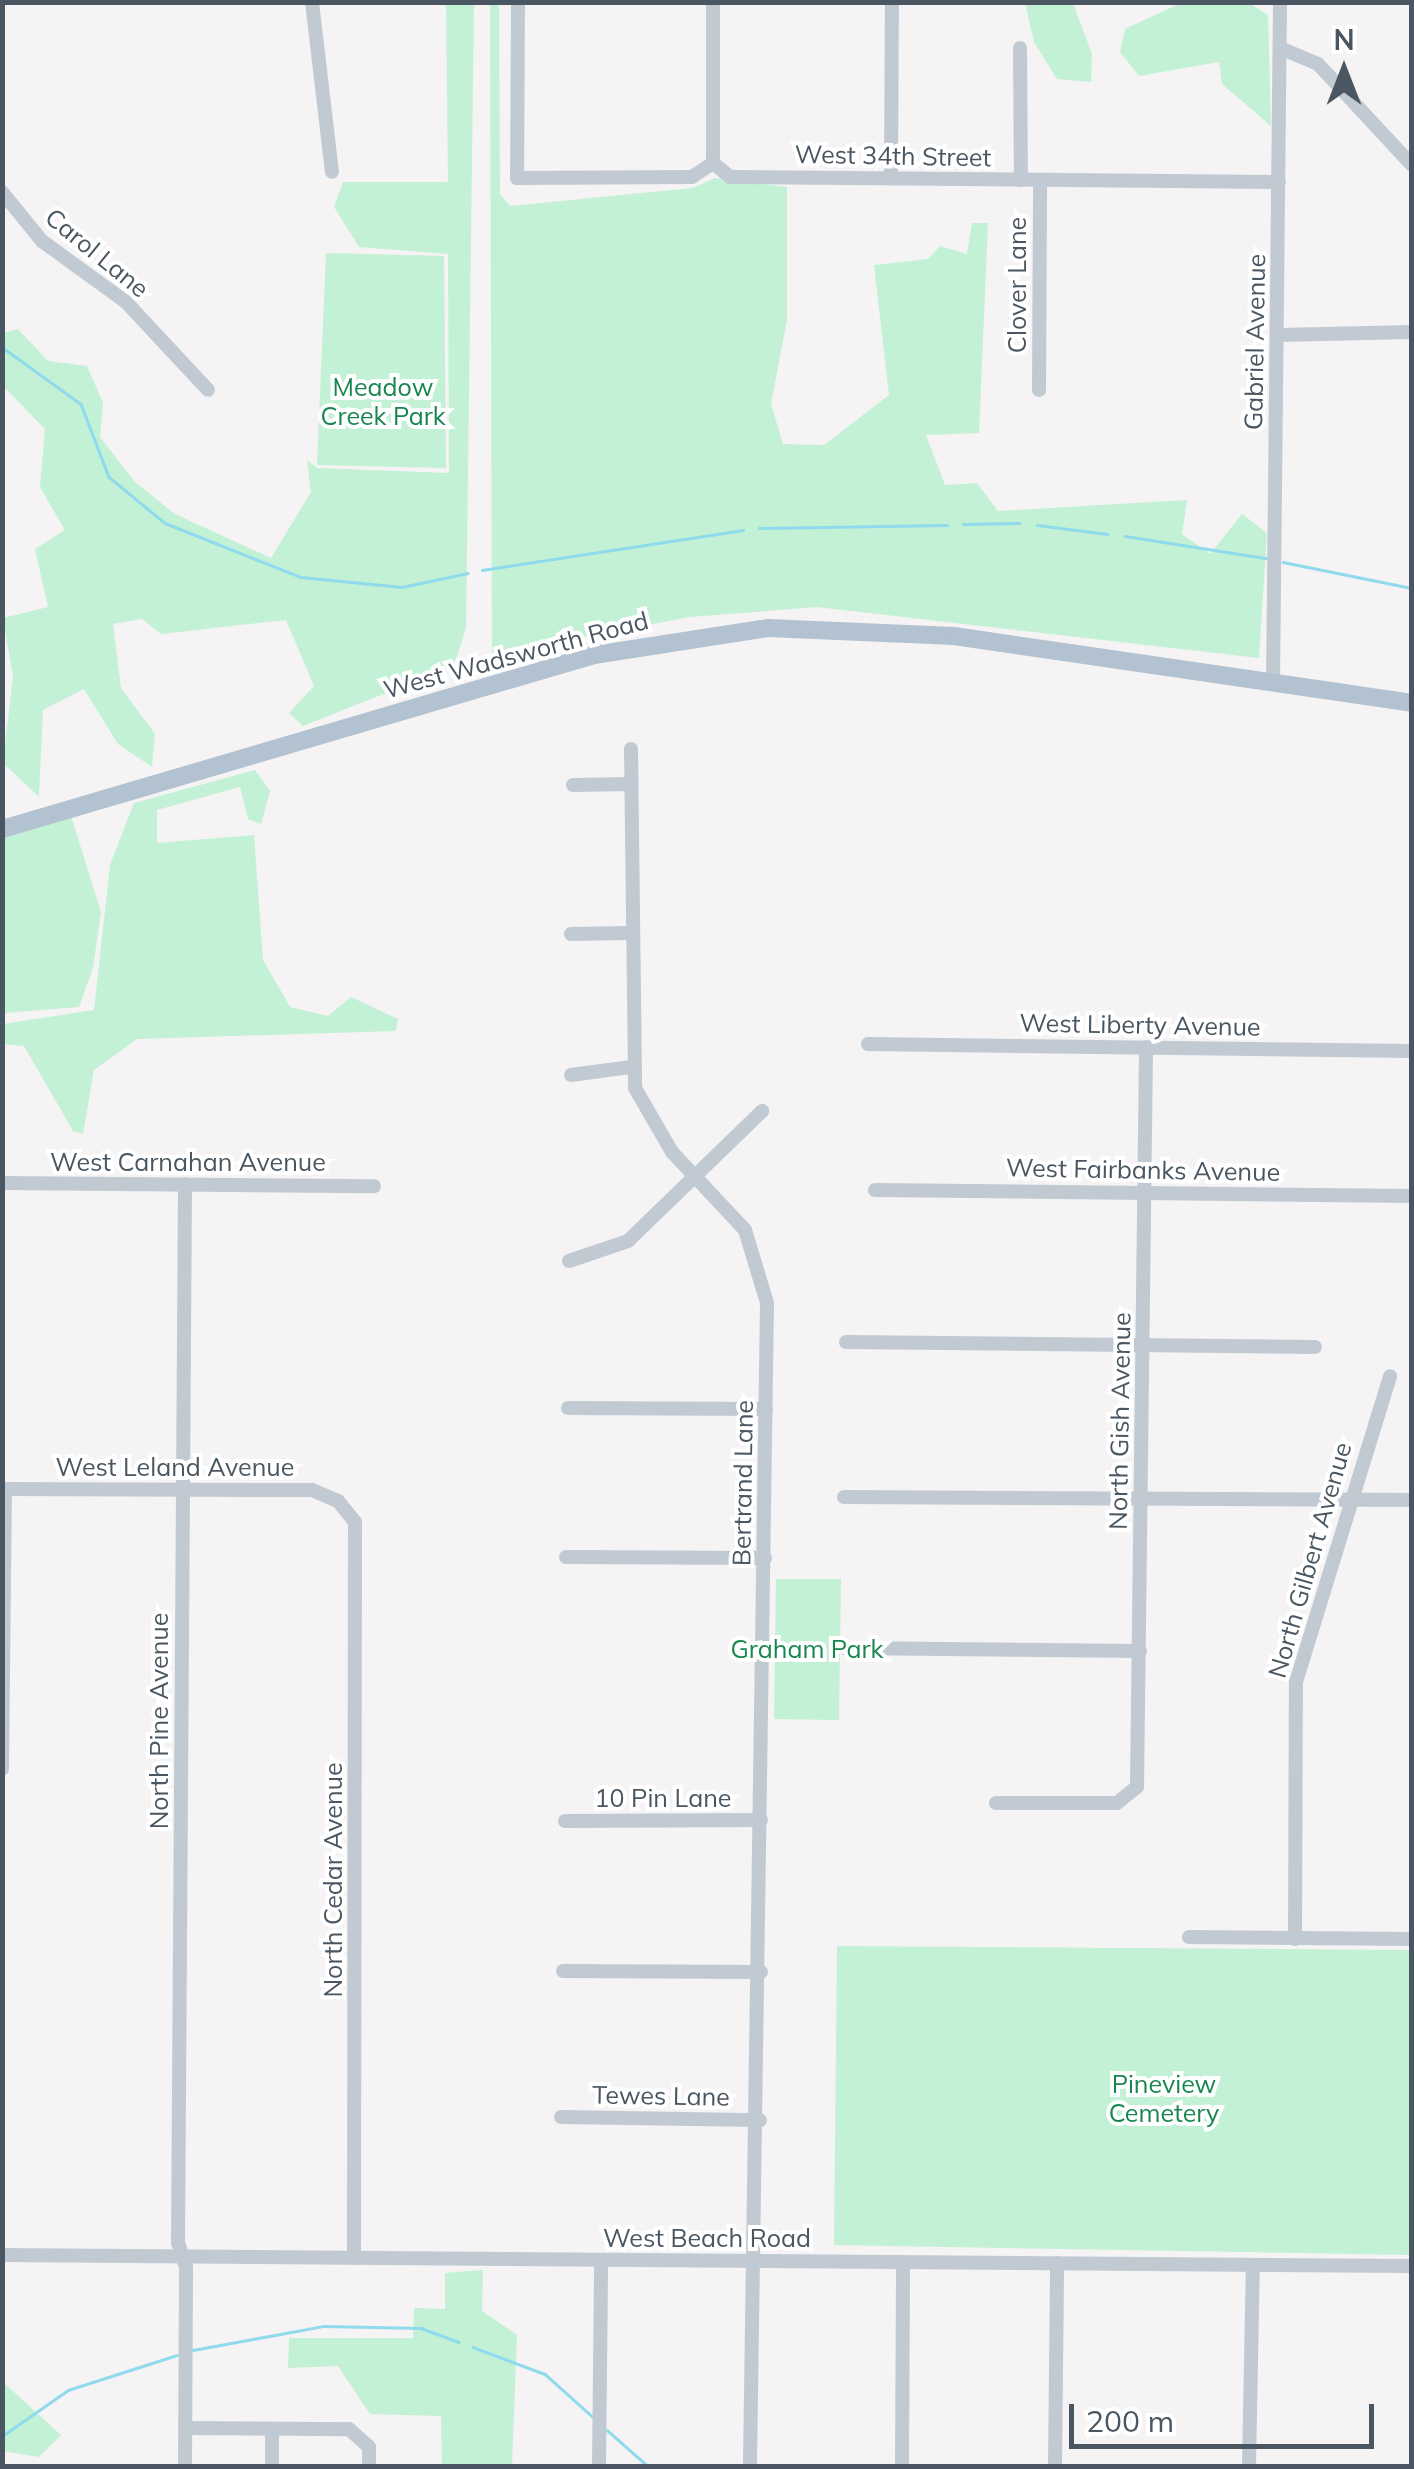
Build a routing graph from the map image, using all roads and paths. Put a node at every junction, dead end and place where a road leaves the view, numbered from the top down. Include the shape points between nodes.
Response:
1 (312, 2) edge
2 (518, 2) edge
3 (713, 2) edge
4 (892, 2) edge
5 (1280, 2) edge
6 (1020, 48) dead end
7 (1280, 48) junction
8 (713, 163) junction
9 (1412, 165) edge
10 (332, 172) dead end
11 (891, 178) junction
12 (1021, 180) junction
13 (1040, 181) junction
14 (1280, 182) junction
15 (2, 192) edge
16 (1412, 332) edge
17 (1278, 335) junction
18 (208, 390) dead end
19 (1039, 390) dead end
20 (1273, 683) junction
21 (1412, 703) edge
22 (630, 749) dead end
23 (630, 784) junction
24 (572, 785) dead end
25 (2, 829) edge
26 (630, 933) junction
27 (571, 934) dead end
28 (868, 1044) dead end
29 (1146, 1047) junction
30 (1412, 1051) edge
31 (631, 1066) junction
32 (571, 1076) dead end
33 (762, 1111) dead end
34 (696, 1176) junction
35 (2, 1183) edge
36 (186, 1184) junction
37 (374, 1186) dead end
38 (875, 1190) dead end
39 (1144, 1191) junction
40 (1412, 1196) edge
41 (569, 1261) dead end
42 (846, 1342) dead end
43 (1143, 1345) junction
44 (1315, 1346) dead end
45 (1390, 1376) dead end
46 (568, 1408) dead end
47 (766, 1408) junction
48 (4, 1489) edge
49 (183, 1490) junction
50 (844, 1497) dead end
51 (1142, 1498) junction
52 (1348, 1499) junction
53 (1412, 1500) edge
54 (343, 1506) joint
55 (566, 1557) dead end
56 (765, 1558) junction
57 (845, 1648) dead end
58 (1140, 1651) junction
59 (2, 1769) edge
60 (996, 1803) dead end
61 (761, 1820) junction
62 (565, 1821) dead end
63 (1190, 1937) dead end
64 (1295, 1938) junction
65 (1412, 1939) edge
66 (563, 1971) dead end
67 (761, 1972) junction
68 (562, 2117) dead end
69 (760, 2120) junction
70 (2, 2256) edge
71 (182, 2257) junction
72 (354, 2258) junction
73 (601, 2260) junction
74 (758, 2261) junction
75 (903, 2262) junction
76 (1056, 2263) junction
77 (1253, 2265) junction
78 (1412, 2266) edge
79 (186, 2428) junction
80 (272, 2428) junction
81 (185, 2466) edge
82 (272, 2466) edge
83 (369, 2466) edge
84 (599, 2466) edge
85 (750, 2466) edge
86 (902, 2466) edge
87 (1055, 2466) edge
88 (1250, 2466) edge

1 - 10 street
2 - 8 street via 516,178 692,177
3 - 8 street
4 - 11 street
5 - 7 street, Gabriel Avenue
6 - 12 street
7 - 9 street via 1318,64
7 - 14 street, Gabriel Avenue
8 - 11 street, West 34th Street via 730,176
11 - 12 street, West 34th Street
12 - 13 street, West 34th Street
13 - 14 street, West 34th Street
13 - 19 street, Clover Lane
14 - 17 street, Gabriel Avenue
15 - 18 street, Carol Lane via 42,241 126,302
16 - 17 street
17 - 20 street, Gabriel Avenue
20 - 21 main road, West Wadsworth Road
20 - 25 main road, West Wadsworth Road via 864,626 682,637
22 - 23 street, Bertrand Lane
23 - 24 street
23 - 26 street, Bertrand Lane
26 - 27 street
26 - 31 street, Bertrand Lane
28 - 29 street, West Liberty Avenue
29 - 30 street, West Liberty Avenue
29 - 39 street, North Gish Avenue
31 - 32 street
31 - 34 street, Bertrand Lane via 642,1107
33 - 34 street
34 - 41 street via 628,1241
34 - 47 street, Bertrand Lane via 745,1230 762,1270
35 - 36 street, West Carnahan Avenue
36 - 37 street, West Carnahan Avenue
36 - 49 street, North Pine Avenue
38 - 39 street, West Fairbanks Avenue
39 - 40 street, West Fairbanks Avenue
39 - 43 street, North Gish Avenue
42 - 43 street
43 - 44 street
43 - 51 street, North Gish Avenue
45 - 52 street, North Gilbert Avenue
46 - 47 street
47 - 56 street, Bertrand Lane
48 - 49 street, West Leland Avenue
48 - 59 street
49 - 54 street, West Leland Avenue via 312,1490
49 - 71 street, North Pine Avenue
50 - 51 street
51 - 52 street
51 - 58 street, North Gish Avenue
52 - 53 street
52 - 64 street, North Gilbert Avenue via 1296,1682
54 - 72 street, North Cedar Avenue via 357,1543
55 - 56 street
56 - 61 street, Bertrand Lane
57 - 58 street
58 - 60 street, North Gish Avenue via 1133,1794 1117,1803
61 - 62 street, 10 Pin Lane
61 - 67 street, Bertrand Lane
63 - 64 street
64 - 65 street
66 - 67 street
67 - 69 street, Bertrand Lane
68 - 69 street, Tewes Lane
69 - 74 street, Bertrand Lane
70 - 71 street, West Beach Road
71 - 72 street, West Beach Road
71 - 79 street, North Pine Avenue
72 - 73 street, West Beach Road
73 - 74 street, West Beach Road
73 - 84 street
74 - 75 street, West Beach Road
74 - 85 street, Bertrand Lane
75 - 76 street, West Beach Road
75 - 86 street
76 - 77 street, West Beach Road
76 - 87 street
77 - 78 street, West Beach Road
77 - 88 street
79 - 80 street
79 - 81 street, North Pine Avenue
80 - 82 street
80 - 83 street via 349,2429 369,2447

